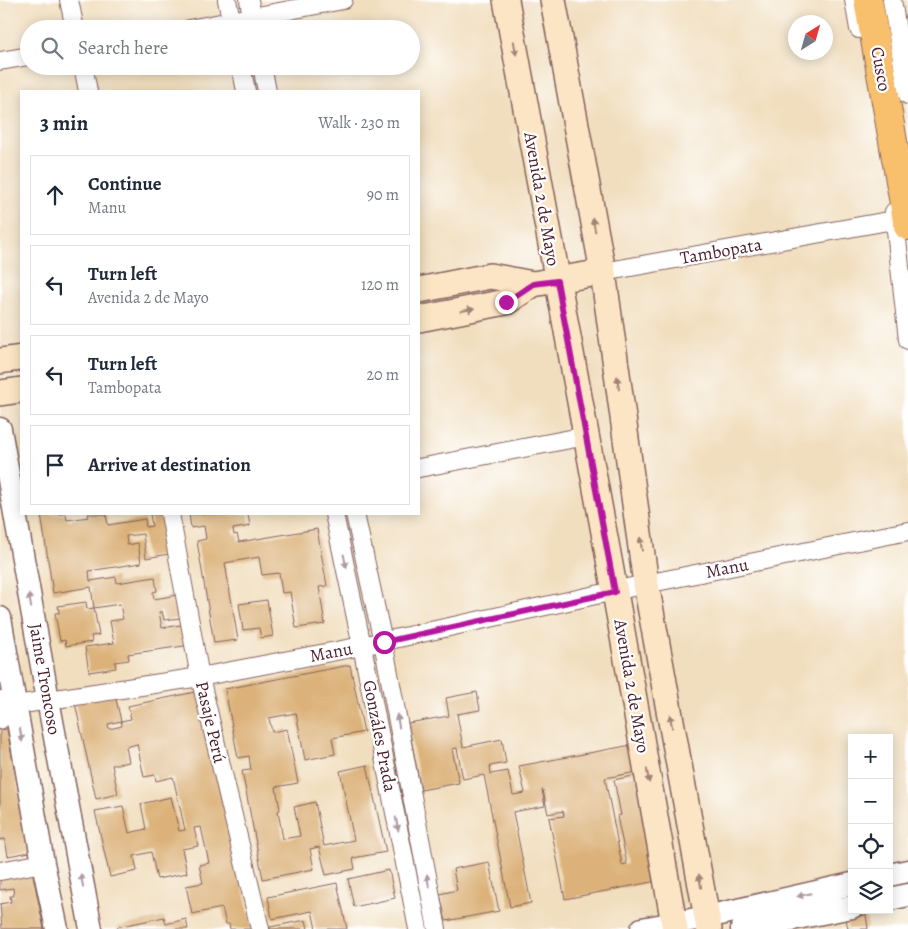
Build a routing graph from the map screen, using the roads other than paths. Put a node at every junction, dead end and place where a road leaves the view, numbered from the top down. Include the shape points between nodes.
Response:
1 (69, 0) edge
2 (227, 0) edge
3 (249, 0) edge
4 (344, 0) edge
5 (506, 0) edge
6 (553, 0) edge
7 (854, 0) edge
8 (868, 0) edge
9 (878, 0) edge
10 (892, 0) edge
11 (73, 20) edge
12 (231, 20) edge
13 (252, 20) edge
14 (265, 20) edge
15 (20, 58) edge
16 (0, 61) edge
17 (84, 75) edge
18 (243, 75) edge
19 (264, 75) edge
20 (88, 90) edge
21 (246, 90) edge
22 (267, 90) edge
23 (908, 95) edge
24 (908, 168) edge
25 (905, 220) edge
26 (603, 272) junction
27 (545, 282) junction
28 (420, 290) edge
29 (420, 319) edge
30 (908, 340) edge
31 (20, 358) edge
32 (0, 361) edge
33 (20, 390) edge
34 (0, 393) edge
35 (0, 429) edge
36 (586, 436) junction
37 (420, 468) edge
38 (170, 515) edge
39 (334, 515) edge
40 (356, 515) edge
41 (908, 532) edge
42 (646, 584) junction
43 (615, 592) junction
44 (0, 618) edge
45 (384, 642) junction
46 (362, 646) junction
47 (200, 676) junction
48 (48, 700) junction
49 (5, 708) edge
50 (43, 863) junction
51 (908, 871) edge
52 (0, 872) edge
53 (893, 874) edge
54 (848, 885) edge
55 (908, 895) edge
56 (893, 898) edge
57 (848, 908) edge
58 (708, 923) edge
59 (674, 926) edge
60 (57, 929) edge
61 (91, 929) edge
62 (260, 929) edge
63 (418, 929) edge
64 (437, 929) edge
65 (642, 929) edge
66 (742, 929) edge

1 - 11 street
2 - 12 street
3 - 13 street
4 - 14 street
5 -> 27 main road, Avenida 2 de Mayo
26 -> 6 main road, Avenida 2 de Mayo
7 - 25 street
8 - 25 highway, Cusco
9 - 24 highway, Cusco
10 - 23 street
15 - 16 street
17 - 20 street
18 - 21 street
19 - 22 street
25 - 26 street, Tambopata
25 - 30 street
26 - 27 main road, Tambopata
42 -> 26 main road, Avenida 2 de Mayo
27 - 28 main road, Tambopata via 490,276
29 -> 27 main road, Tambopata via 506,302
27 - 36 main road, Avenida 2 de Mayo
31 - 32 main road
33 - 34 main road
48 -> 35 street, Jaime Troncoso
36 - 37 street
36 - 43 main road, Avenida 2 de Mayo
38 - 47 street, Pasaje Perú
39 -> 46 street, Gonzáles Prada
40 - 45 street
41 - 42 street, Manu
42 - 43 street, Manu
58 -> 42 main road, Avenida 2 de Mayo
43 - 45 street, Manu
43 -> 59 main road, Avenida 2 de Mayo
44 - 49 street, Jaime Troncoso
45 - 46 street, Manu
64 -> 45 street
46 - 47 street, Manu
46 -> 63 street, Gonzáles Prada
47 - 48 street, Manu
47 - 62 street, Pasaje Perú
48 - 49 street, Manu
61 -> 48 street, Jaime Troncoso
49 -> 50 street, Jaime Troncoso
50 - 52 street
50 - 60 street, Jaime Troncoso
51 - 53 street
54 -> 58 street
55 - 56 street
57 - 66 street
58 - 59 street
59 - 65 street

